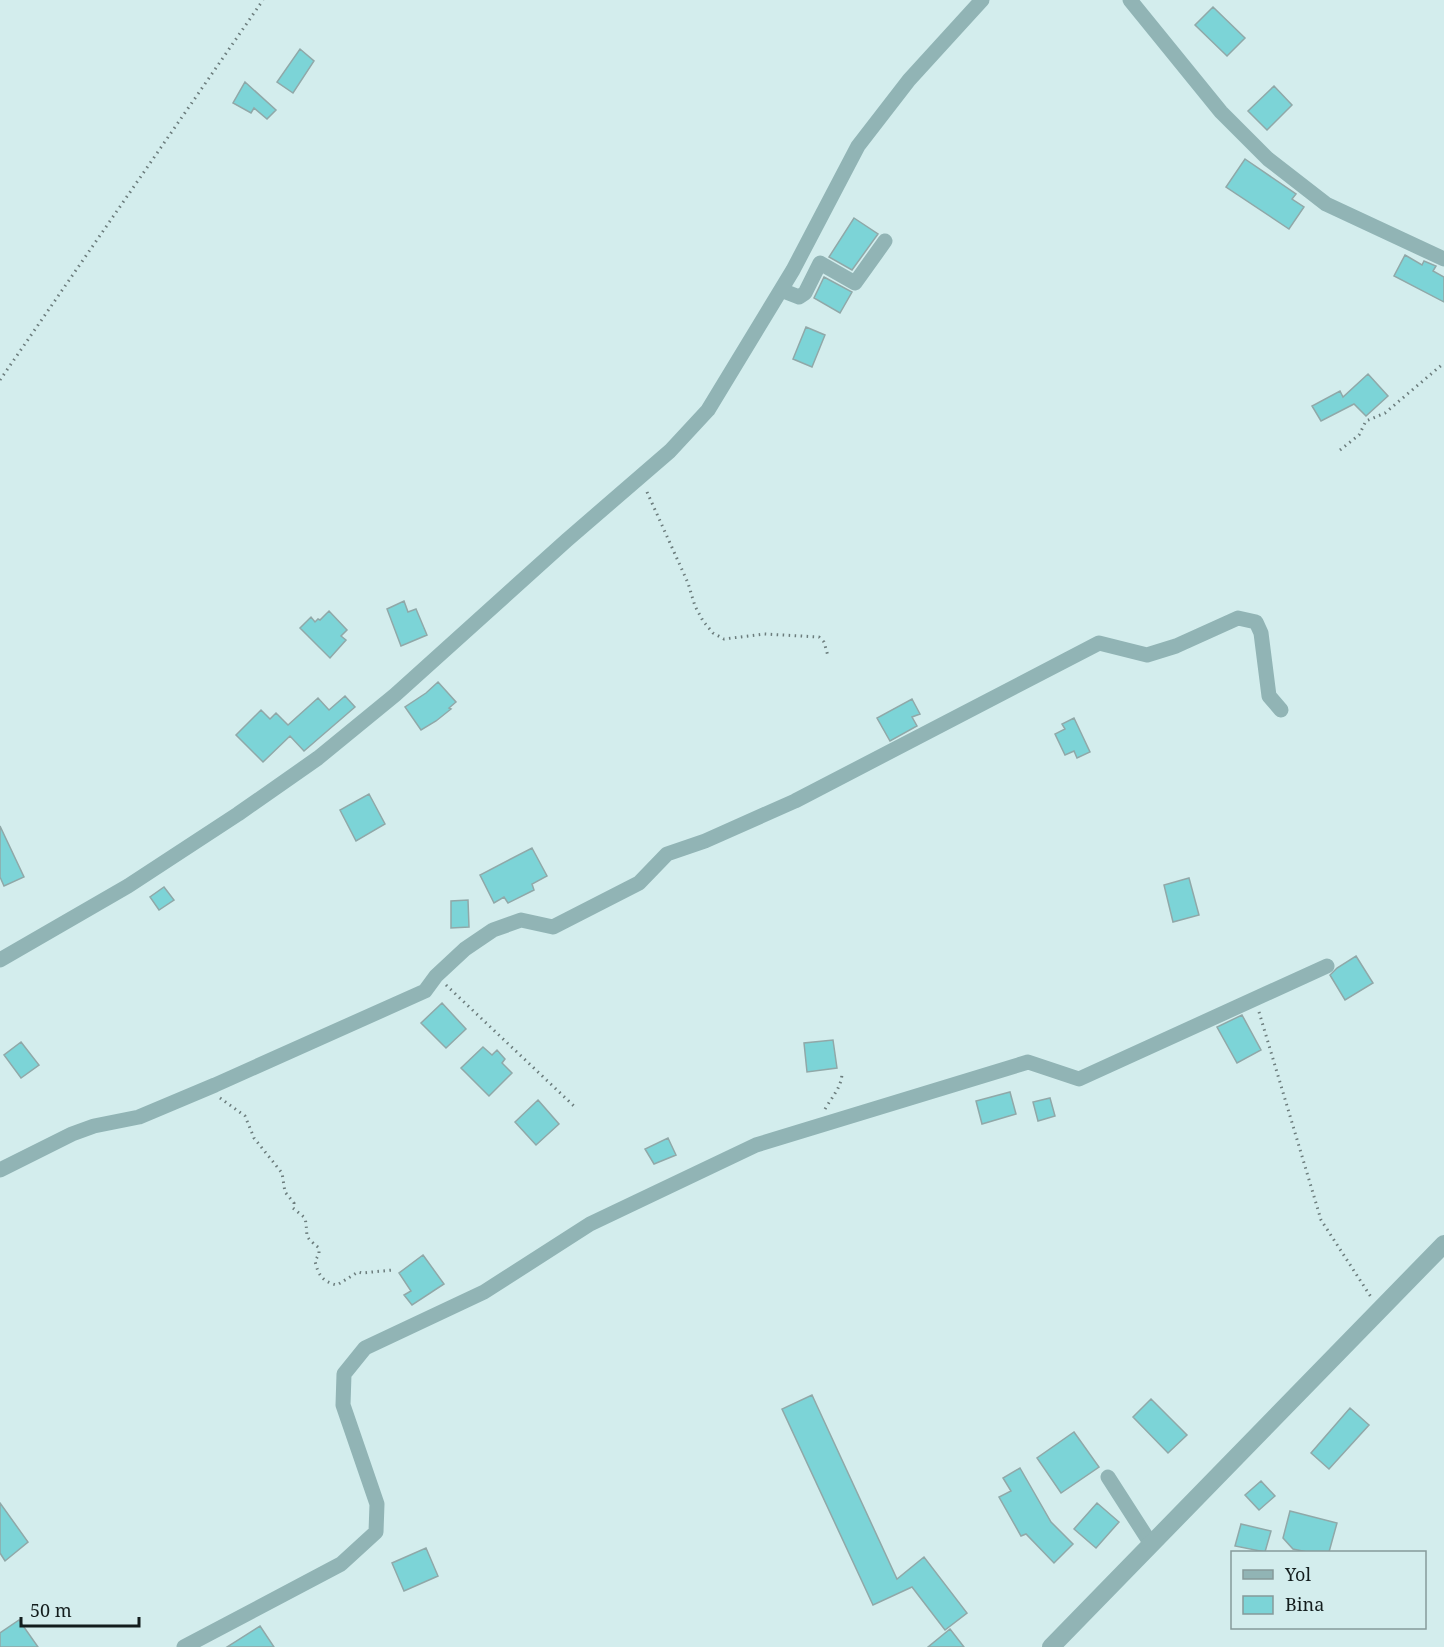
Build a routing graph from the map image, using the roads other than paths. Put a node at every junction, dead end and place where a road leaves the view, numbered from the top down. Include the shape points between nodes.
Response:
1 (982, 0) edge
2 (1130, 0) edge
3 (885, 241) dead end
4 (1444, 259) edge
5 (781, 290) junction
6 (1281, 710) dead end
7 (0, 960) edge
8 (1327, 966) dead end
9 (0, 1170) edge
10 (1444, 1244) edge
11 (1108, 1477) dead end
12 (1151, 1545) junction
13 (184, 1647) edge
14 (1051, 1647) edge

1 - 5 street via 909,80 858,146
2 - 4 street via 1221,112 1268,159 1326,204
3 - 5 street via 855,284 820,263 805,293 798,297
5 - 7 street via 708,410 670,451 395,695 318,758 238,814 128,886
6 - 9 street via 1269,696 1256,621 1238,618 1148,655 1099,643 795,801 705,842 667,854 639,883 553,927 521,920 493,930 436,975 425,991 139,1117 72,1134
8 - 13 street via 1079,1079 1028,1062 756,1145 590,1224 484,1292 365,1347 344,1374 343,1405 377,1503 376,1532 341,1564
10 - 12 street
11 - 12 street
12 - 14 street

